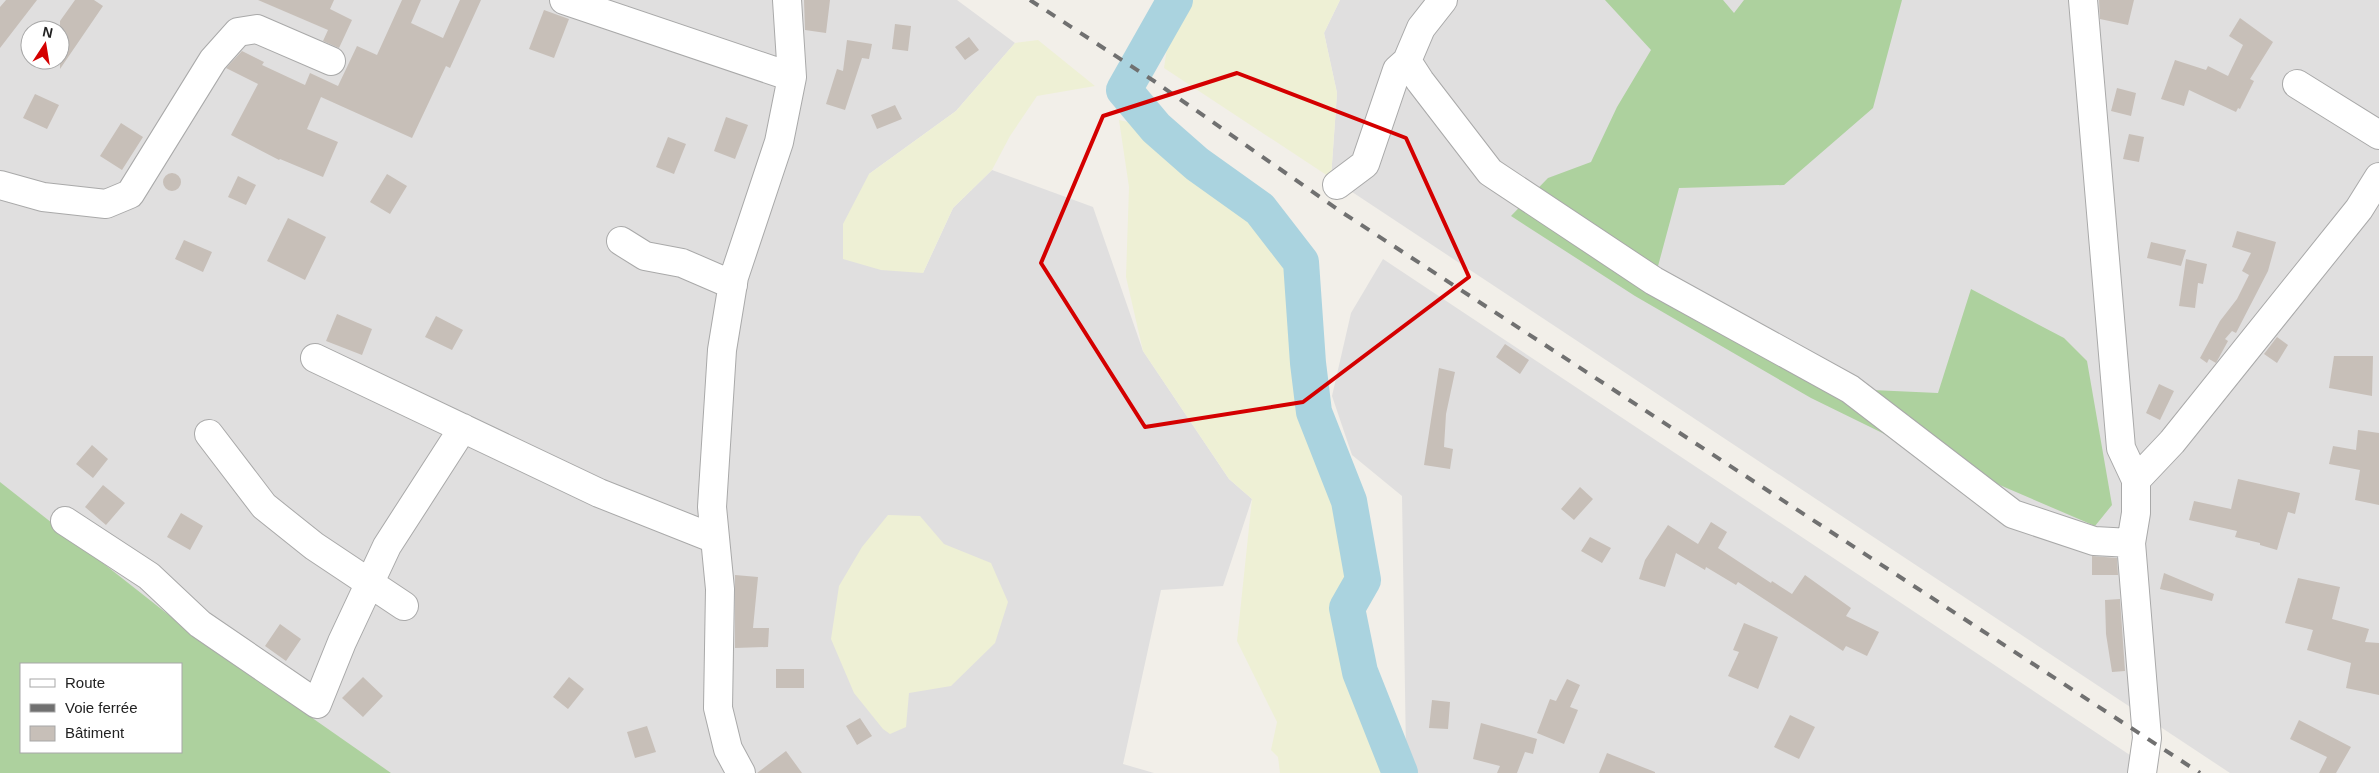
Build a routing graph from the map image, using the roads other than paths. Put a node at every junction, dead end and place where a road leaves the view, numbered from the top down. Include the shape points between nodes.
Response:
1 (564, 0) edge
2 (787, 0) edge
3 (1442, 0) edge
4 (2083, 0) edge
5 (331, 61) dead end
6 (1407, 62) junction
7 (792, 77) junction
8 (2297, 84) dead end
9 (2379, 135) edge
10 (2378, 181) edge
11 (0, 185) edge
12 (1337, 186) dead end
13 (2369, 210) edge
14 (621, 241) dead end
15 (732, 285) junction
16 (315, 358) dead end
17 (463, 428) junction
18 (210, 434) dead end
19 (2136, 480) junction
20 (65, 521) dead end
21 (715, 539) junction
22 (2131, 543) junction
23 (370, 584) junction
24 (404, 606) dead end
25 (741, 773) edge
26 (2142, 773) edge

1 - 7 street
2 - 7 street
3 - 6 street via 1421,28
4 - 19 street via 2121,448
5 - 11 street via 257,29 238,32 213,60 130,194 106,204 43,197
6 - 12 street via 1397,70 1366,164
6 - 22 street via 1490,172 1646,276 1850,389 2013,514 2094,541
7 - 15 street via 779,142
8 - 9 street
10 - 13 street
13 - 19 street
14 - 15 street via 645,256 682,263
15 - 21 street via 721,368 712,507
16 - 17 street
17 - 21 street via 599,493
17 - 23 street via 387,546
18 - 23 street via 264,506 314,546
19 - 22 street via 2136,513
20 - 23 street via 149,576 200,624 317,704
21 - 25 street via 720,589 718,708 728,749
22 - 26 street via 2147,738
23 - 24 street

